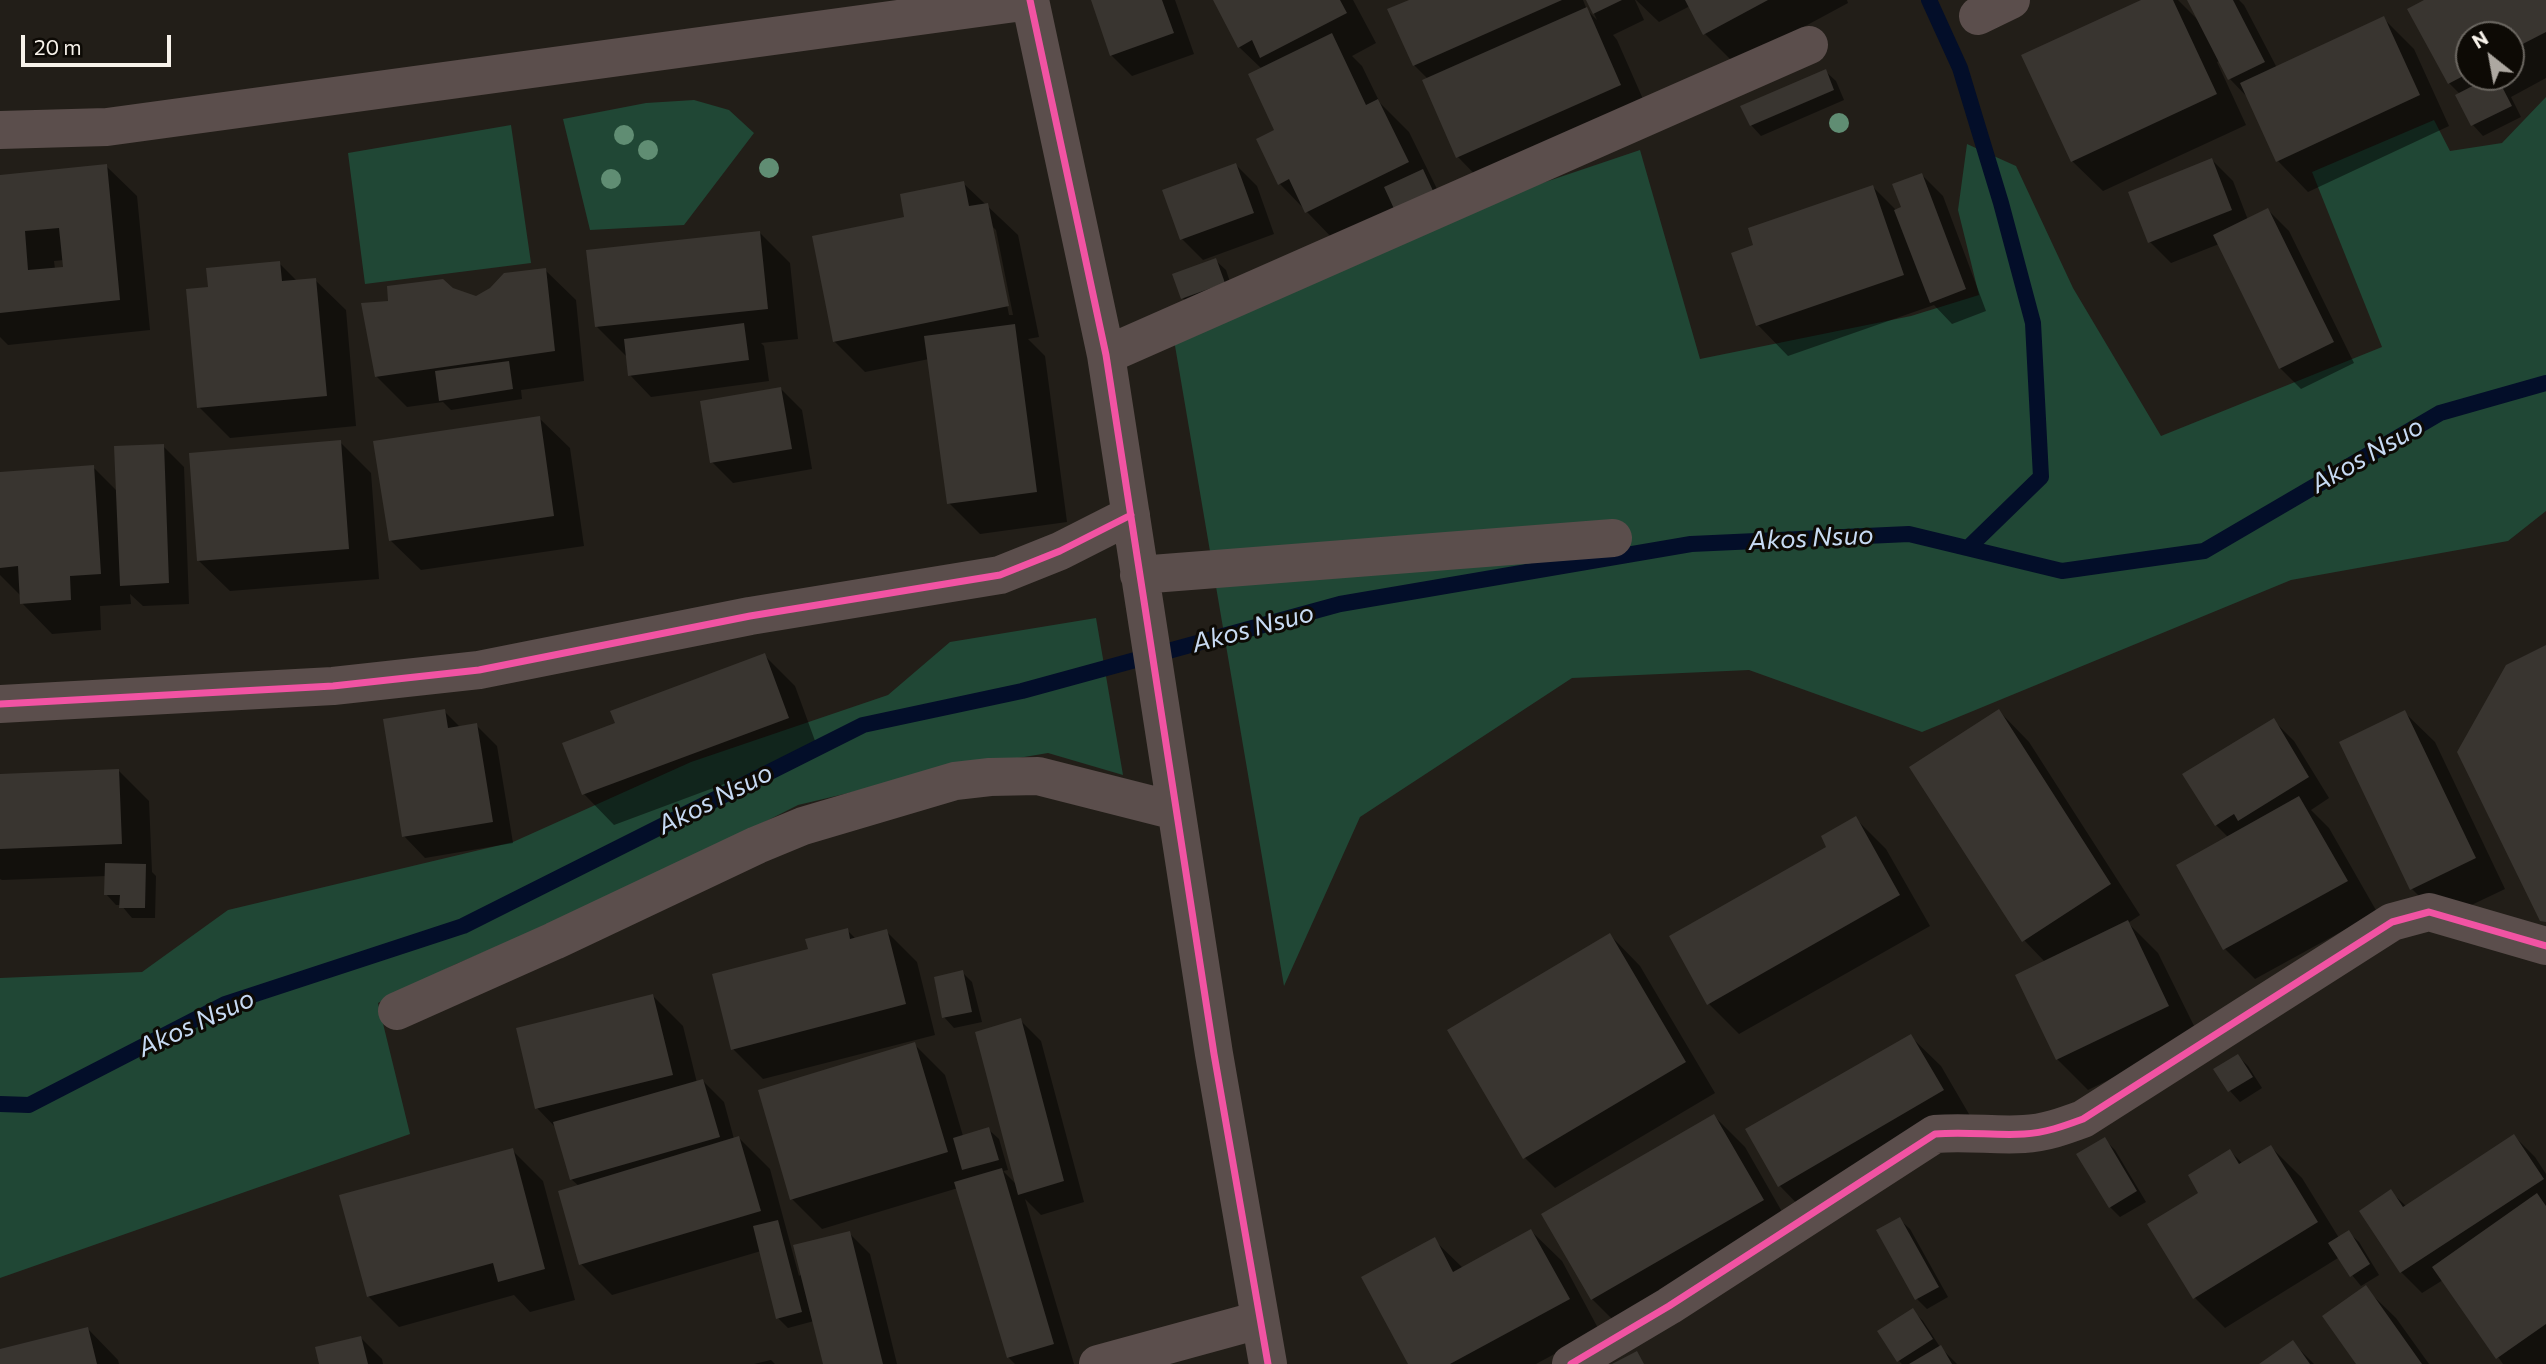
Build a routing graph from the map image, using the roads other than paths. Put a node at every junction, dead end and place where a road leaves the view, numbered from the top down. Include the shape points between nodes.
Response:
1 (1030, 0) edge
2 (1809, 45) dead end
3 (0, 130) edge
4 (1106, 355) junction
5 (1130, 515) junction
6 (1613, 538) dead end
7 (1141, 590) junction
8 (0, 704) edge
9 (1175, 811) junction
10 (2546, 946) edge
11 (397, 1011) dead end
12 (1259, 1320) junction
13 (1098, 1364) edge
14 (1268, 1364) edge
15 (1571, 1364) edge

1 - 3 street via 107,127
1 - 4 street
2 - 4 street
4 - 5 street
5 - 7 street
5 - 8 street via 1000,575 750,616 479,670 333,686
6 - 7 street
7 - 9 street
9 - 11 street via 1038,776 955,781 791,831
9 - 12 street
10 - 15 street via 2429,912 2392,922 2083,1119 2023,1134 1935,1134
12 - 13 street
12 - 14 street

